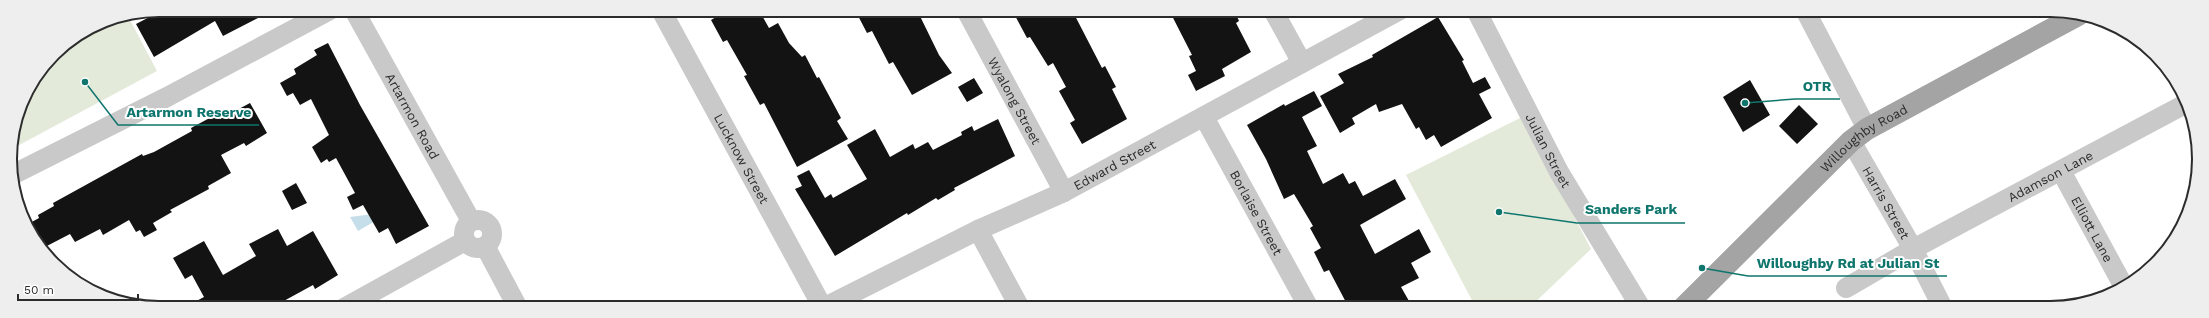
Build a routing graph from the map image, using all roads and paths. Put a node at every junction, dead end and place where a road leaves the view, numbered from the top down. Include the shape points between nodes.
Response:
1 (317, 17) edge
2 (358, 17) edge
3 (665, 17) edge
4 (970, 17) edge
5 (1277, 17) edge
6 (1387, 17) edge
7 (1480, 17) edge
8 (1808, 17) edge
9 (2072, 19) edge
10 (1302, 63) junction
11 (2181, 106) edge
12 (1204, 117) junction
13 (1859, 135) junction
14 (2061, 170) junction
15 (17, 172) edge
16 (1064, 192) junction
17 (471, 221) junction
18 (978, 230) junction
19 (465, 241) junction
20 (485, 246) junction
21 (1913, 249) junction
22 (2122, 282) edge
23 (1846, 288) dead end
24 (357, 301) edge
25 (514, 301) edge
26 (819, 301) edge
27 (837, 301) edge
28 (1016, 301) edge
29 (1304, 301) edge
30 (1637, 301) edge
31 (1690, 301) edge
32 (1939, 301) edge

1 - 15 street via 167,97
2 - 17 street, Artarmon Road
3 - 26 street, Lucknow Street
4 - 16 street, Wyalong Street
5 - 10 street
6 - 10 street, Edward Street
7 - 30 street, Julian Street via 1560,172
8 - 13 street, Harris Street
9 - 13 main road, Willoughby Road
10 - 12 street, Edward Street
11 - 14 street, Adamson Lane
12 - 16 street, Edward Street
12 - 29 street, Borlaise Street
13 - 21 street, Harris Street
13 - 31 main road, Willoughby Road
14 - 21 street, Adamson Lane
14 - 22 street, Elliott Lane
16 - 18 street, Edward Street
17 - 19 street via 464,230
17 - 20 street via 482,220 490,227 492,238
18 - 27 street, Edward Street
18 - 28 street
19 - 20 street via 474,248
19 - 24 street
20 - 25 street
21 - 23 street, Adamson Lane
21 - 32 street, Harris Street

